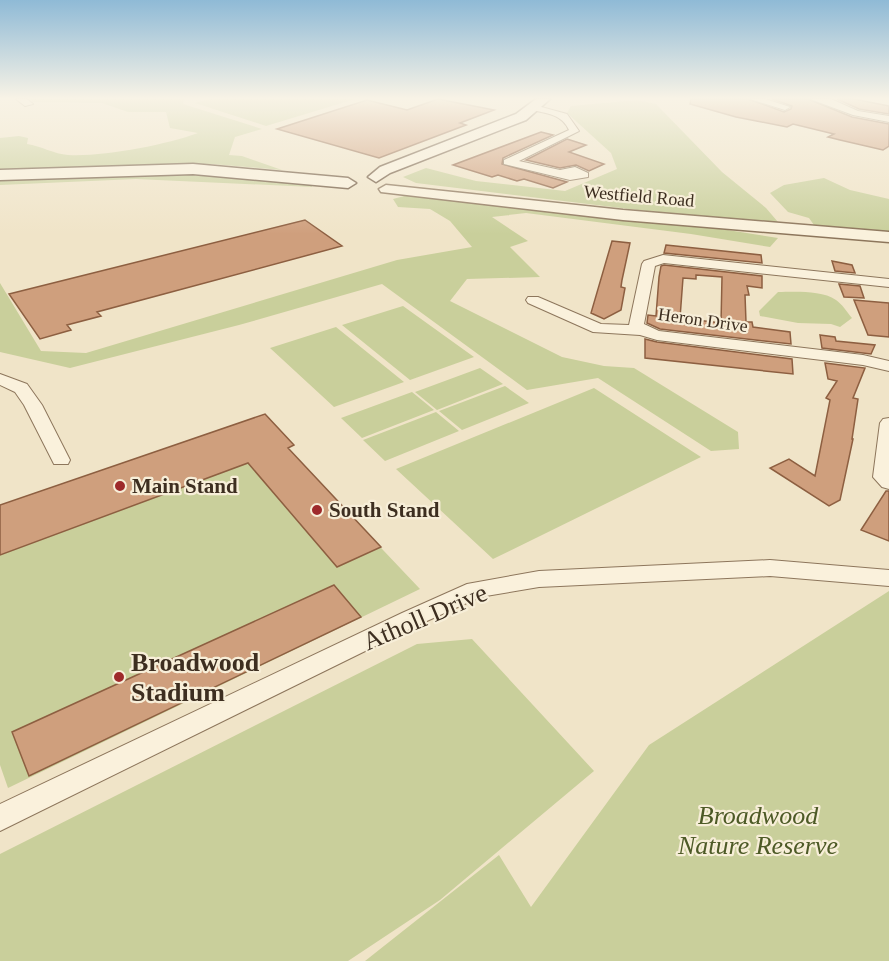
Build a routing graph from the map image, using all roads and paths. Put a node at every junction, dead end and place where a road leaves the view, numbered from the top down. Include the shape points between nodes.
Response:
1 (454, 144) edge
2 (545, 144) edge
3 (560, 173) dead end
4 (0, 176) edge
5 (374, 188) junction
6 (889, 237) edge
7 (889, 283) edge
8 (532, 300) dead end
9 (641, 330) junction
10 (889, 366) edge
11 (0, 379) edge
12 (889, 423) edge
13 (61, 460) dead end
14 (889, 483) edge
15 (889, 578) edge
16 (0, 818) edge

1 - 5 main road via 386,170
2 - 3 street via 508,162
4 - 5 main road via 193,169 348,183 350,189
5 - 6 street, Westfield Road via 623,215
7 - 9 street, Heron Drive via 663,259 649,264 636,324
8 - 9 street via 598,329
9 - 10 street, Heron Drive
11 - 13 street via 21,388
12 - 14 street via 883,477
15 - 16 street, Atholl Drive via 770,568 539,579 476,590

